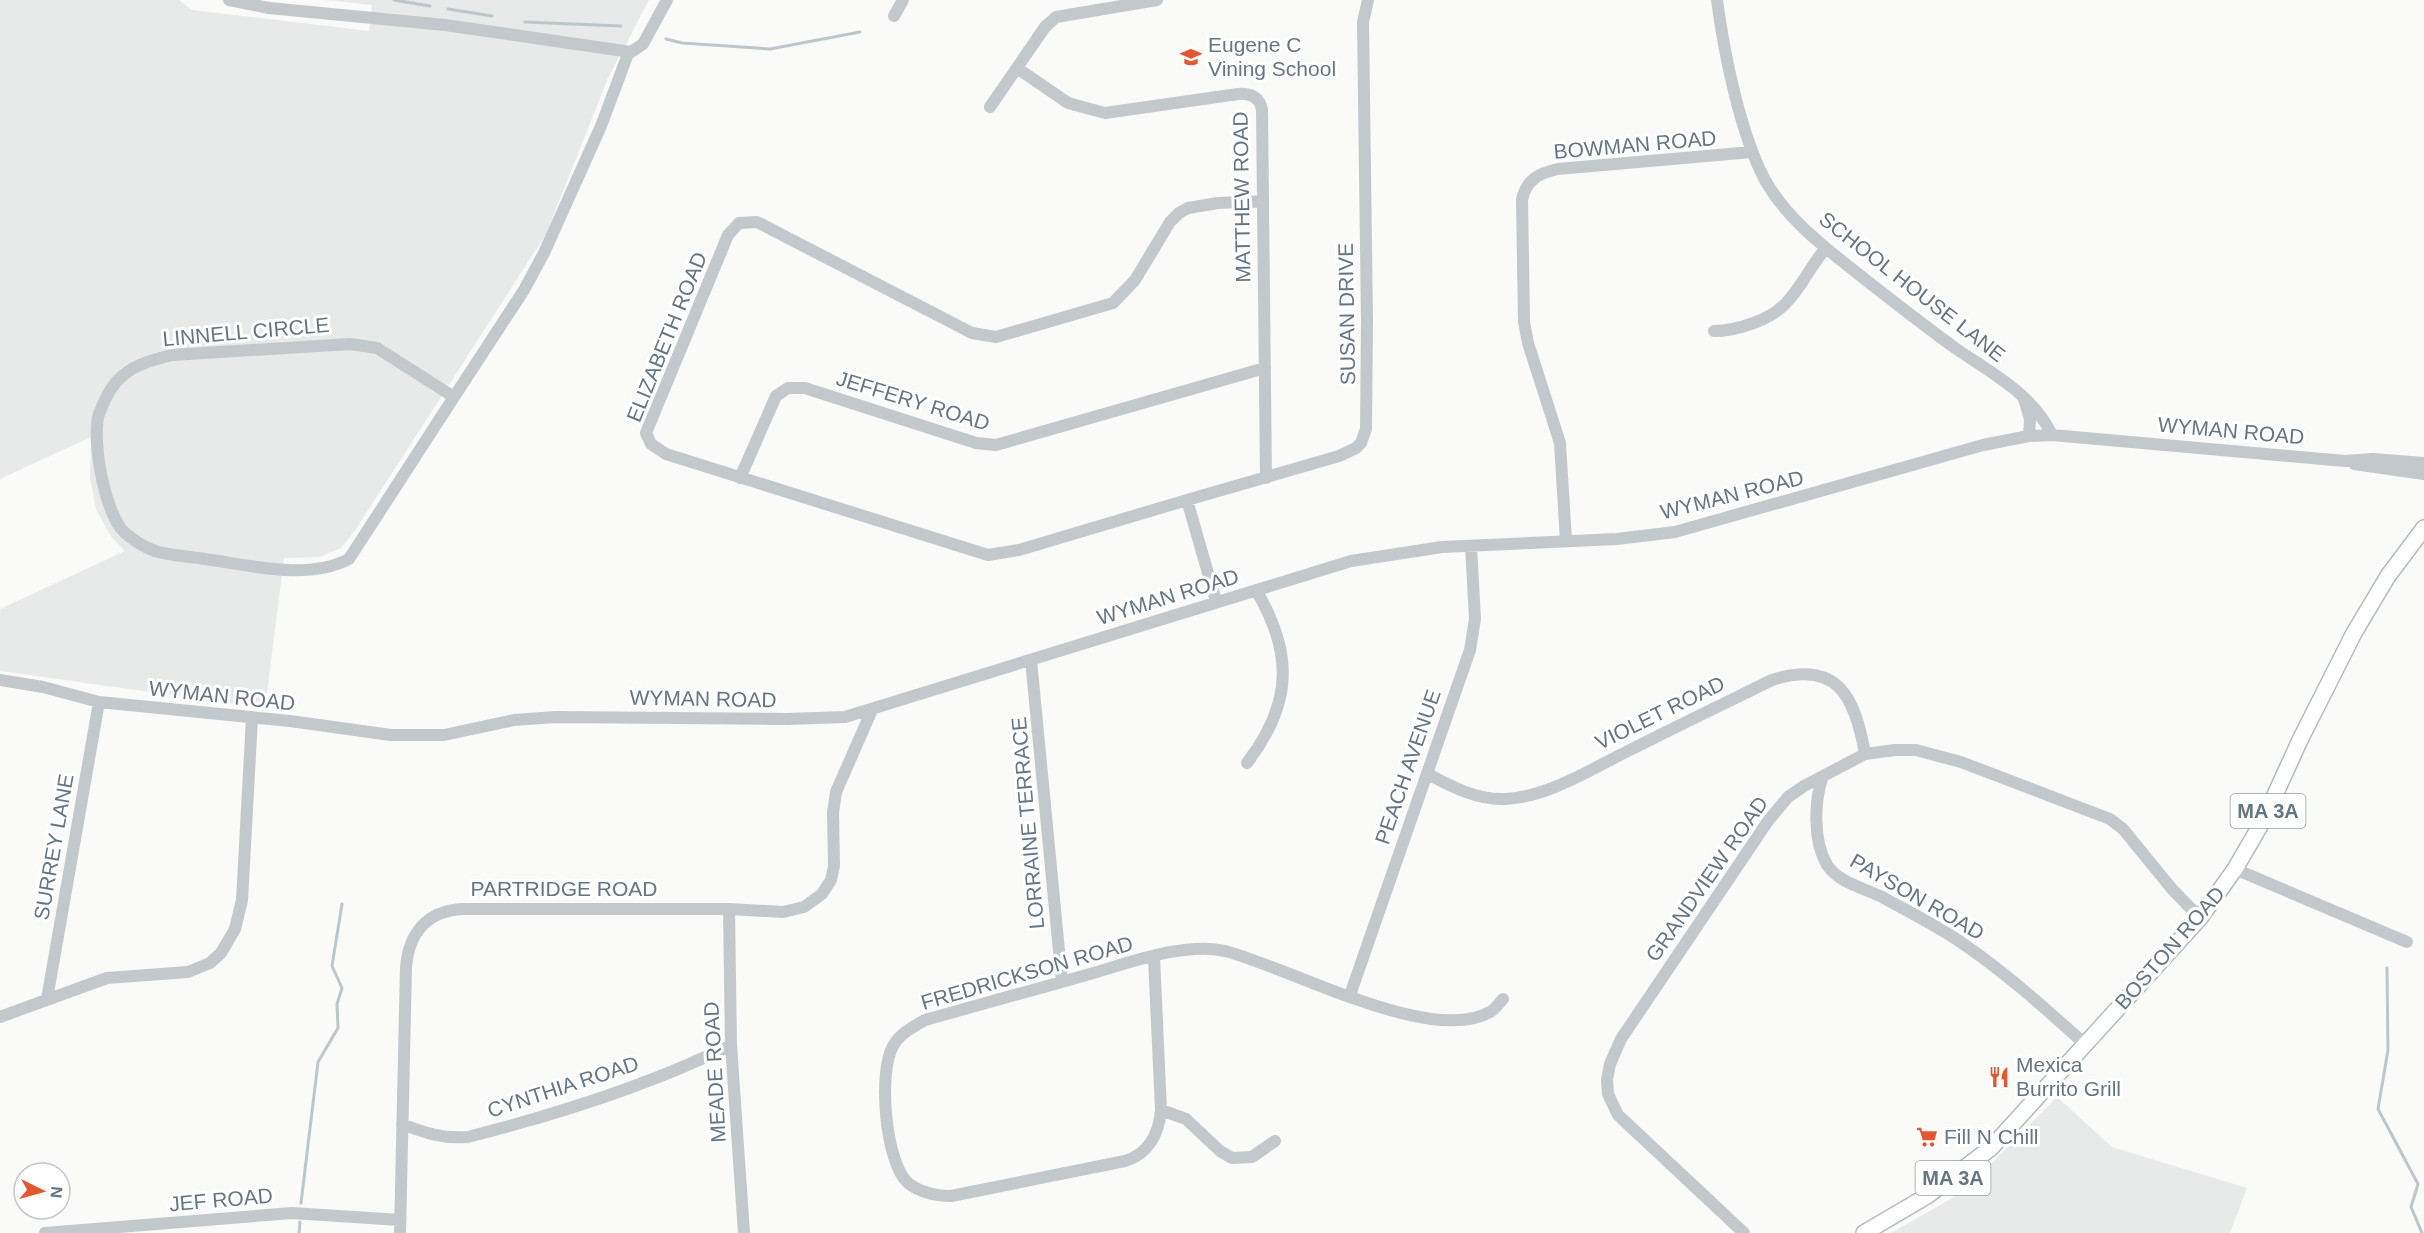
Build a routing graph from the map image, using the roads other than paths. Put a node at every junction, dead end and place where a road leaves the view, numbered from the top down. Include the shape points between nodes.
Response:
1 (229, 0) edge
2 (667, 0) edge
3 (903, 0) edge
4 (1157, 0) edge
5 (1368, 0) edge
6 (1717, 0) edge
7 (894, 16) dead end
8 (631, 52) junction
9 (1017, 68) junction
10 (990, 108) dead end
11 (1752, 152) junction
12 (1263, 201) junction
13 (1826, 248) junction
14 (1714, 331) dead end
15 (1265, 368) junction
16 (2022, 395) junction
17 (454, 397) junction
18 (2052, 435) junction
19 (2029, 436) junction
20 (2344, 461) junction
21 (2424, 463) edge
22 (2424, 474) edge
23 (740, 478) junction
24 (1266, 478) junction
25 (1187, 500) junction
26 (2424, 528) edge
27 (1566, 541) junction
28 (1471, 546) junction
29 (1256, 590) junction
30 (1216, 601) junction
31 (1031, 660) junction
32 (0, 680) edge
33 (99, 702) junction
34 (872, 710) junction
35 (252, 718) junction
36 (1865, 754) junction
37 (1247, 763) dead end
38 (1428, 774) junction
39 (1823, 776) junction
40 (2235, 869) junction
41 (729, 909) junction
42 (2200, 918) junction
43 (2407, 942) dead end
44 (1154, 957) junction
45 (1062, 982) junction
46 (1350, 995) junction
47 (47, 999) junction
48 (1503, 999) dead end
49 (0, 1017) edge
50 (731, 1045) junction
51 (2086, 1045) junction
52 (1161, 1110) junction
53 (402, 1124) junction
54 (1275, 1141) dead end
55 (211, 1227) edge
56 (400, 1227) edge
57 (45, 1233) edge
58 (744, 1233) edge
59 (1744, 1233) edge
60 (1864, 1233) edge

1 - 8 street
2 - 8 street, LINNELL CIRCLE via 650,34
3 - 7 street
4 - 9 street via 1056,17
5 - 24 street, SUSAN DRIVE via 1363,22 1366,429 1361,443 1350,452
6 - 11 street, SCHOOL HOUSE LANE
8 - 17 street, LINNELL CIRCLE via 544,253
9 - 10 street
9 - 12 street, MATTHEW ROAD via 1068,103 1106,113 1238,94 1254,96 1262,110
11 - 13 street, SCHOOL HOUSE LANE via 1780,201
11 - 27 street, BOWMAN ROAD via 1558,169 1537,176 1526,187 1522,207 1524,322 1560,443
12 - 15 street, MATTHEW ROAD
12 - 23 street, ELIZABETH ROAD via 1218,202 1188,208 1170,222 1135,280 1113,303 996,337 972,333 757,222 739,223 728,235 646,433 656,449 666,454
13 - 14 street via 1783,306 1744,325
13 - 16 street, SCHOOL HOUSE LANE via 1915,319
15 - 23 street, JEFFERY ROAD via 996,445 976,443 805,388 788,388 772,402
15 - 24 street, MATTHEW ROAD
16 - 18 street, SCHOOL HOUSE LANE via 2040,413
16 - 19 street via 2031,419
17 - 17 street, LINNELL CIRCLE via 377,348 357,344 199,352 147,362 129,370 117,382 99,415 97,437 106,500 122,530 155,551 272,568 338,565 361,543
18 - 19 street, WYMAN ROAD
18 - 20 street, WYMAN ROAD
19 - 27 street, WYMAN ROAD via 1983,445 1693,529
20 - 21 street, WYMAN ROAD
20 - 22 street, WYMAN ROAD
23 - 25 street, ELIZABETH ROAD via 988,555 1020,550
24 - 25 street, SUSAN DRIVE
25 - 30 street
26 - 40 main road, BOSTON ROAD / MA 3A via 2388,576 2343,654 2264,819
27 - 28 street, WYMAN ROAD
28 - 29 street, WYMAN ROAD via 1373,556
28 - 38 street, PEACH AVENUE via 1474,619 1470,650
29 - 30 street, WYMAN ROAD
29 - 37 street via 1278,642 1283,684 1277,713
30 - 31 street, WYMAN ROAD
31 - 34 street, WYMAN ROAD
31 - 45 street, LORRAINE TERRACE
32 - 33 street, WYMAN ROAD
33 - 35 street, WYMAN ROAD
33 - 47 street, SURREY LANE
34 - 35 street, WYMAN ROAD via 819,719 556,717 514,720 444,735 369,733
34 - 41 street, PARTRIDGE ROAD via 838,781 833,813 834,866 827,887 814,902 794,910
35 - 47 street via 242,900 227,946 216,959 195,970 107,978
36 - 38 street, VIOLET ROAD via 1853,706 1840,687 1822,675 1798,673 1772,680 1533,794 1504,799 1484,797
36 - 39 street, GRANDVIEW ROAD
36 - 42 street, GRANDVIEW ROAD via 1895,750 1936,755 2106,816 2123,829
38 - 46 street, PEACH AVENUE
39 - 51 street, PAYSON ROAD via 1816,804 1818,831 1821,852 1835,874 1962,942
39 - 59 street, GRANDVIEW ROAD via 1788,797 1768,820 1621,1039 1607,1080 1611,1104 1624,1121
40 - 42 main road, BOSTON ROAD / MA 3A
40 - 43 street
41 - 50 street, MEADE ROAD
41 - 53 street, PARTRIDGE ROAD via 462,909 431,918 413,938 406,959
42 - 51 main road, BOSTON ROAD / MA 3A
44 - 45 street, FREDRICKSON ROAD
44 - 46 street, FREDRICKSON ROAD via 1192,949 1223,950
44 - 52 street, FREDRICKSON ROAD
45 - 52 street, FREDRICKSON ROAD via 925,1020 894,1043 886,1071 888,1128 898,1170 908,1182 935,1196 951,1196 1125,1161 1138,1156 1151,1142
46 - 48 street, FREDRICKSON ROAD via 1428,1020 1453,1020 1490,1012
47 - 49 street
50 - 53 street, CYNTHIA ROAD via 621,1091 468,1137 432,1136
50 - 58 street, MEADE ROAD
51 - 60 main road, BOSTON ROAD / MA 3A via 1992,1148 1927,1196
52 - 54 street via 1186,1119 1232,1158 1252,1157
53 - 56 street, PARTRIDGE ROAD
55 - 56 street, JEF ROAD via 303,1213
55 - 57 street, JEF ROAD

